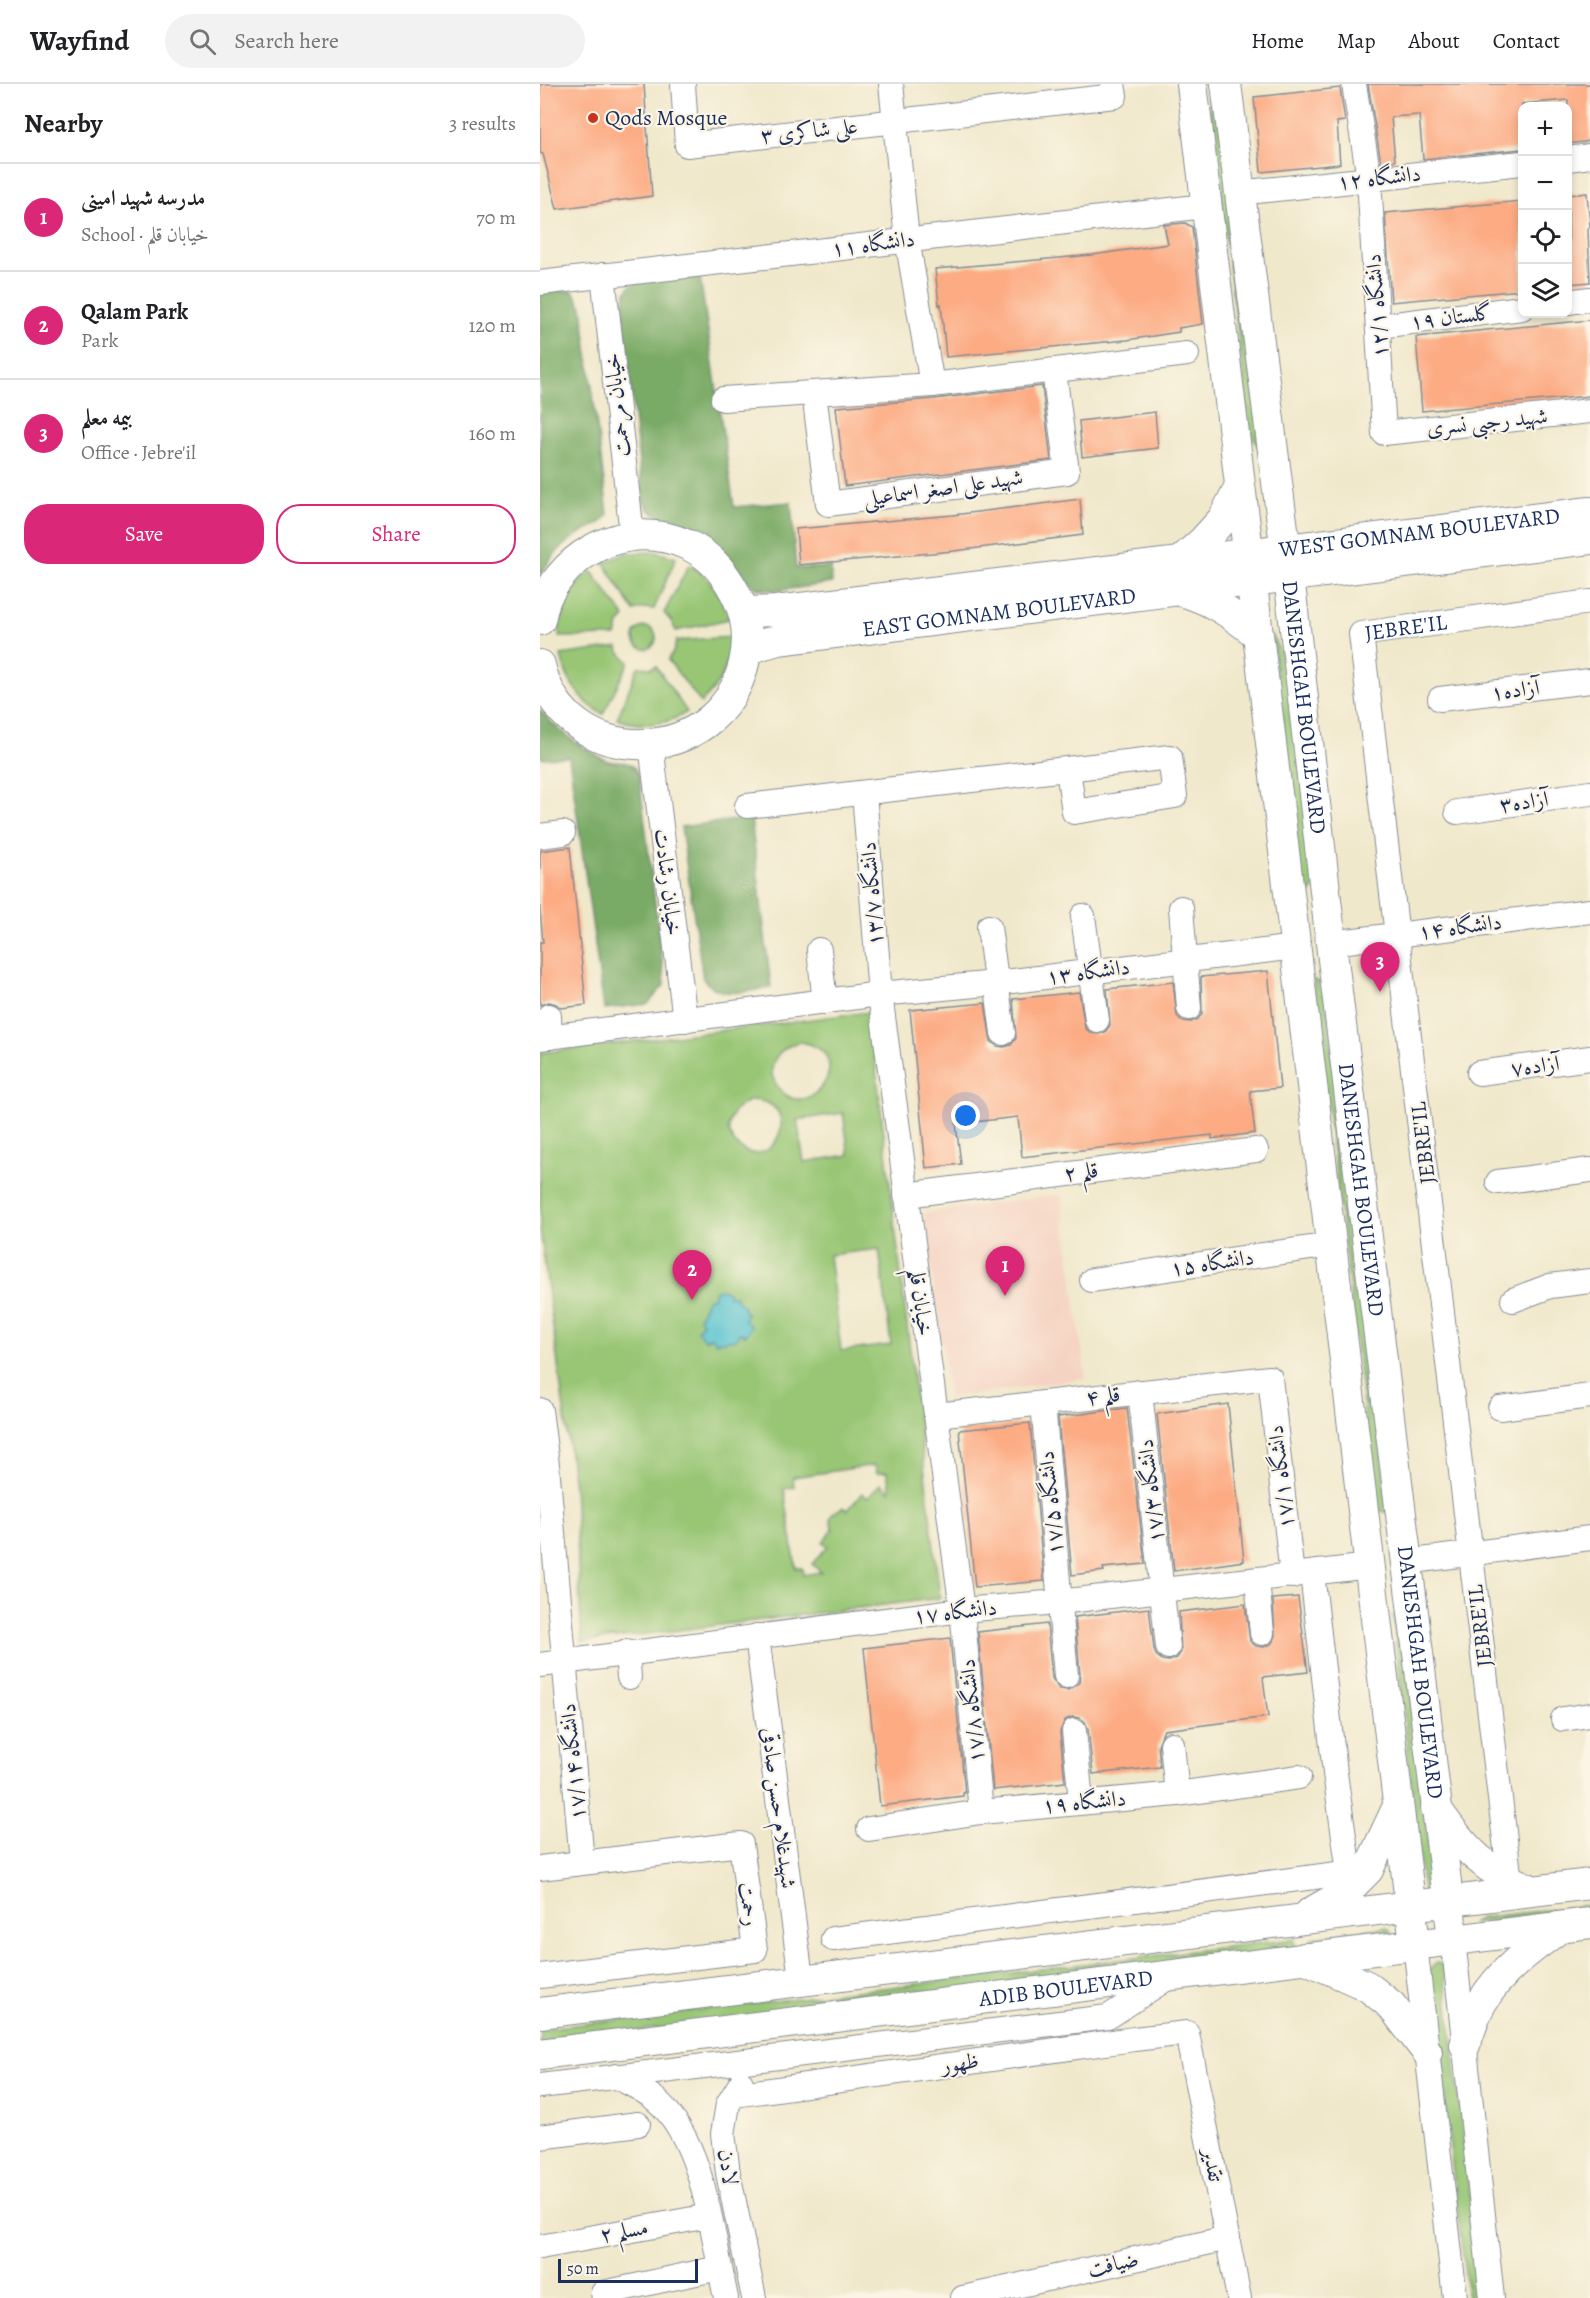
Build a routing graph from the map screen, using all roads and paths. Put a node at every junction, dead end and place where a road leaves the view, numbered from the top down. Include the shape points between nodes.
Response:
1 (683, 84) edge
2 (891, 84) edge
3 (1192, 84) edge
4 (1226, 84) edge
5 (1354, 84) edge
6 (1114, 90) edge
7 (895, 122) junction
8 (1590, 156) edge
9 (1572, 158) edge
10 (1518, 163) edge
11 (1369, 178) junction
12 (1238, 194) junction
13 (1205, 206) junction
14 (907, 239) junction
15 (603, 275) junction
16 (540, 283) edge
17 (1590, 299) edge
18 (1572, 301) edge
19 (1518, 309) edge
20 (1379, 326) junction
21 (1187, 354) dead end
22 (1054, 371) junction
23 (932, 385) junction
24 (814, 393) junction
25 (723, 399) dead end
26 (1590, 411) edge
27 (1384, 433) joint
28 (1239, 488) junction
29 (1590, 512) edge
30 (632, 535) junction
31 (1590, 539) edge
32 (1182, 560) junction
33 (1287, 562) junction
34 (1249, 566) junction
35 (1178, 590) junction
36 (1590, 602) edge
37 (744, 612) junction
38 (540, 620) edge
39 (1257, 634) junction
40 (747, 649) junction
41 (541, 672) edge
42 (1590, 681) edge
43 (1440, 699) dead end
44 (651, 745) junction
45 (1068, 769) dead end
46 (864, 793) junction
47 (1590, 793) edge
48 (747, 806) dead end
49 (1457, 812) dead end
50 (1181, 908) dead end
51 (1590, 911) edge
52 (1083, 916) dead end
53 (989, 927) dead end
54 (1398, 934) junction
55 (1331, 943) junction
56 (1296, 947) junction
57 (819, 950) dead end
58 (1185, 961) junction
59 (1091, 972) junction
60 (996, 983) junction
61 (880, 994) junction
62 (825, 1002) junction
63 (1189, 1008) dead end
64 (685, 1020) junction
65 (1097, 1020) dead end
66 (546, 1030) edge
67 (1003, 1033) dead end
68 (1590, 1058) edge
69 (1479, 1073) dead end
70 (1256, 1150) dead end
71 (1590, 1170) edge
72 (1498, 1182) dead end
73 (906, 1195) junction
74 (1331, 1245) junction
75 (1092, 1280) dead end
76 (1590, 1281) edge
77 (1512, 1300) dead end
78 (1270, 1378) joint
79 (1140, 1392) junction
80 (1590, 1396) edge
81 (1043, 1403) junction
82 (1500, 1408) dead end
83 (540, 1410) edge
84 (936, 1415) junction
85 (543, 1465) edge
86 (1590, 1538) edge
87 (1471, 1553) junction
88 (1406, 1562) junction
89 (1370, 1566) junction
90 (1302, 1575) junction
91 (1257, 1580) junction
92 (1162, 1590) junction
93 (1059, 1602) junction
94 (962, 1610) junction
95 (1262, 1633) dead end
96 (757, 1636) junction
97 (1168, 1647) dead end
98 (627, 1652) junction
99 (552, 1664) edge
100 (1066, 1676) dead end
101 (629, 1677) dead end
102 (1590, 1715) edge
103 (1563, 1719) dead end
104 (1074, 1731) dead end
105 (1172, 1744) dead end
106 (1299, 1777) dead end
107 (1177, 1794) junction
108 (1081, 1802) junction
109 (1398, 1805) junction
110 (1436, 1808) junction
111 (981, 1812) junction
112 (869, 1829) dead end
113 (582, 1863) junction
114 (540, 1868) edge
115 (1358, 1871) junction
116 (1590, 1884) edge
117 (1521, 1886) junction
118 (1447, 1900) junction
119 (1410, 1906) junction
120 (1300, 1919) junction
121 (1576, 1924) edge
122 (833, 1939) dead end
123 (1453, 1939) junction
124 (1415, 1944) junction
125 (1305, 1959) junction
126 (540, 1976) edge
127 (1171, 1976) junction
128 (801, 1979) junction
129 (540, 2013) edge
130 (1187, 2033) joint
131 (1465, 2045) junction
132 (1427, 2052) junction
133 (540, 2054) edge
134 (778, 2057) junction
135 (616, 2076) junction
136 (540, 2086) edge
137 (734, 2095) junction
138 (638, 2124) dead end
139 (540, 2137) edge
140 (709, 2216) junction
141 (1228, 2238) junction
142 (540, 2247) edge
143 (719, 2268) junction
144 (604, 2298) edge
145 (726, 2298) edge
146 (754, 2298) edge
147 (963, 2298) edge
148 (1239, 2298) edge
149 (1455, 2298) edge
150 (1492, 2298) edge

1 - 7 street, علی شاکری ۳ via 687,145
2 - 7 street
3 - 13 main road, DANESHGAH BOULEVARD
4 - 12 main road, DANESHGAH BOULEVARD
5 - 11 street, دانشگاه ۱۲/۱
6 - 7 street, علی شاکری ۳
7 - 14 street
8 - 9 street
10 - 11 street, دانشگاه ۱۲
11 - 12 street, دانشگاه ۱۲
11 - 20 street, دانشگاه ۱۲/۱
12 - 33 main road, DANESHGAH BOULEVARD
13 - 14 street, دانشگاه ۱۱
13 - 28 main road, DANESHGAH BOULEVARD
14 - 15 street, دانشگاه ۱۱
14 - 23 street
15 - 16 street, دانشگاه ۱۱
15 - 30 street, خیابان مرحمت
17 - 18 street
19 - 20 street, گلستان ۱۹
20 - 27 street, دانشگاه ۱۲/۱
21 - 22 street
22 - 23 street
22 - 24 street, شهید علی اصغر اسماعیلی via 1067,472 828,504
23 - 24 street
24 - 25 street
26 - 27 street, شهید رجبی نسری
28 - 32 main road via 1223,519
28 - 34 main road, DANESHGAH BOULEVARD
29 - 33 main road, WEST GOMNAM BOULEVARD
30 - 37 main road via 661,537 689,546 713,562 732,585
30 - 38 main road via 597,545 568,566 547,595
31 - 33 main road, WEST GOMNAM BOULEVARD
32 - 34 main road, EAST GOMNAM BOULEVARD
32 - 37 main road, EAST GOMNAM BOULEVARD via 788,610
33 - 34 main road, WEST GOMNAM BOULEVARD
33 - 55 main road, DANESHGAH BOULEVARD
34 - 35 main road, EAST GOMNAM BOULEVARD
34 - 39 main road, DANESHGAH BOULEVARD
35 - 39 main road via 1224,609
35 - 40 main road, EAST GOMNAM BOULEVARD via 778,640
36 - 54 street, JEBRE'IL via 1361,634
37 - 40 main road
39 - 56 main road, DANESHGAH BOULEVARD
40 - 44 main road via 741,677 727,703 706,724 680,738
41 - 44 main road via 555,700 574,721 604,738
42 - 43 street, آزاده۱
44 - 64 street, خیابان رشادت
45 - 46 street
46 - 48 street
46 - 61 street, دانشگاه ۱۳/۷
47 - 49 street, آزاده۳
50 - 58 street
51 - 54 street, دانشگاه ۱۴
52 - 59 street
53 - 60 street
54 - 55 street, دانشگاه ۱۴
54 - 87 street, JEBRE'IL
55 - 88 main road, DANESHGAH BOULEVARD
56 - 58 street, دانشگاه ۱۳
56 - 74 main road, DANESHGAH BOULEVARD
57 - 62 street
58 - 59 street, دانشگاه ۱۳
58 - 63 street
59 - 60 street, دانشگاه ۱۳
59 - 65 street
60 - 61 street, دانشگاه ۱۳
60 - 67 street
61 - 62 street, دانشگاه ۱۳
61 - 73 street, خیابان قلم
62 - 64 street, دانشگاه ۱۳
64 - 66 street, دانشگاه ۱۳
68 - 69 street, آزاده۷
70 - 73 street, قلم ۲
71 - 72 street
73 - 84 street, خیابان قلم
74 - 75 street, دانشگاه ۱۵
74 - 89 main road, DANESHGAH BOULEVARD
76 - 77 street via 1550,1286
78 - 79 street, قلم ۴
78 - 90 street, دانشگاه ۱۷/۱
79 - 81 street, قلم ۴
79 - 92 street, دانشگاه ۱۷/۳
80 - 82 street
81 - 84 street, قلم ۴
81 - 93 street, دانشگاه ۱۷/۵
83 - 85 street, دانشگاه ۱۷/۱۴
84 - 94 street, خیابان قلم
85 - 99 street, دانشگاه ۱۷/۱۴
86 - 87 street
87 - 88 street
87 - 117 street, JEBRE'IL
88 - 110 main road, DANESHGAH BOULEVARD
89 - 90 street, دانشگاه ۱۷
89 - 109 main road, DANESHGAH BOULEVARD
90 - 91 street, دانشگاه ۱۷
90 - 115 street, دانشگاه ۱۷/۱ via 1335,1773
91 - 92 street, دانشگاه ۱۷
91 - 95 street
92 - 93 street, دانشگاه ۱۷
92 - 97 street, دانشگاه ۱۷/۳
93 - 94 street, دانشگاه ۱۷
93 - 100 street, دانشگاه ۱۷/۵
94 - 96 street, دانشگاه ۱۷ via 904,1627
94 - 111 street, دانشگاه ۱۷/۸
96 - 98 street, دانشگاه ۱۷
96 - 128 street, شهیدغلام حسن صادقی
98 - 99 street, دانشگاه ۱۷
98 - 101 street
99 - 113 street, دانشگاه ۱۷/۱۴
102 - 103 street
104 - 108 street
105 - 107 street
106 - 107 street, دانشگاه ۱۹
107 - 108 street, دانشگاه ۱۹
108 - 111 street, دانشگاه ۱۹
109 - 115 main road
109 - 119 main road, DANESHGAH BOULEVARD
110 - 117 main road via 1472,1854 1490,1870
110 - 118 main road, DANESHGAH BOULEVARD
111 - 112 street, دانشگاه ۱۹
113 - 114 street, رحمت
113 - 126 street, رحمت via 741,1844 755,1950
115 - 120 main road via 1346,1893
115 - 122 street
116 - 117 main road, ADIB BOULEVARD
117 - 118 main road, ADIB BOULEVARD
118 - 119 main road, ADIB BOULEVARD
118 - 123 main road, DANESHGAH BOULEVARD
119 - 120 main road, ADIB BOULEVARD
119 - 124 main road, DANESHGAH BOULEVARD
120 - 125 main road
120 - 128 main road, ADIB BOULEVARD
121 - 123 main road, ADIB BOULEVARD
121 - 131 main road via 1525,1953 1502,1975 1482,2002
123 - 124 main road, ADIB BOULEVARD
123 - 131 street, DANESHGAH BOULEVARD
124 - 125 main road, ADIB BOULEVARD
124 - 132 street, DANESHGAH BOULEVARD
125 - 127 main road, ADIB BOULEVARD
125 - 132 main road via 1367,1986 1391,2005
127 - 133 main road, ADIB BOULEVARD
127 - 134 street via 1108,2017
128 - 129 main road, ADIB BOULEVARD
130 - 137 street, ظهور
130 - 141 street, تقدیر
131 - 150 street, DANESHGAH BOULEVARD
132 - 149 street, DANESHGAH BOULEVARD
134 - 135 street
134 - 137 street, لادن via 742,2081
135 - 136 street
135 - 140 street, لادن via 656,2100 682,2131 694,2157
137 - 146 street, لادن via 728,2104 723,2134
138 - 139 street
140 - 142 street, مسلم ۲
140 - 143 street, لادن
141 - 147 street, ضیافت
141 - 148 street, تقدیر
143 - 144 street via 603,2293
143 - 145 street, لادن

